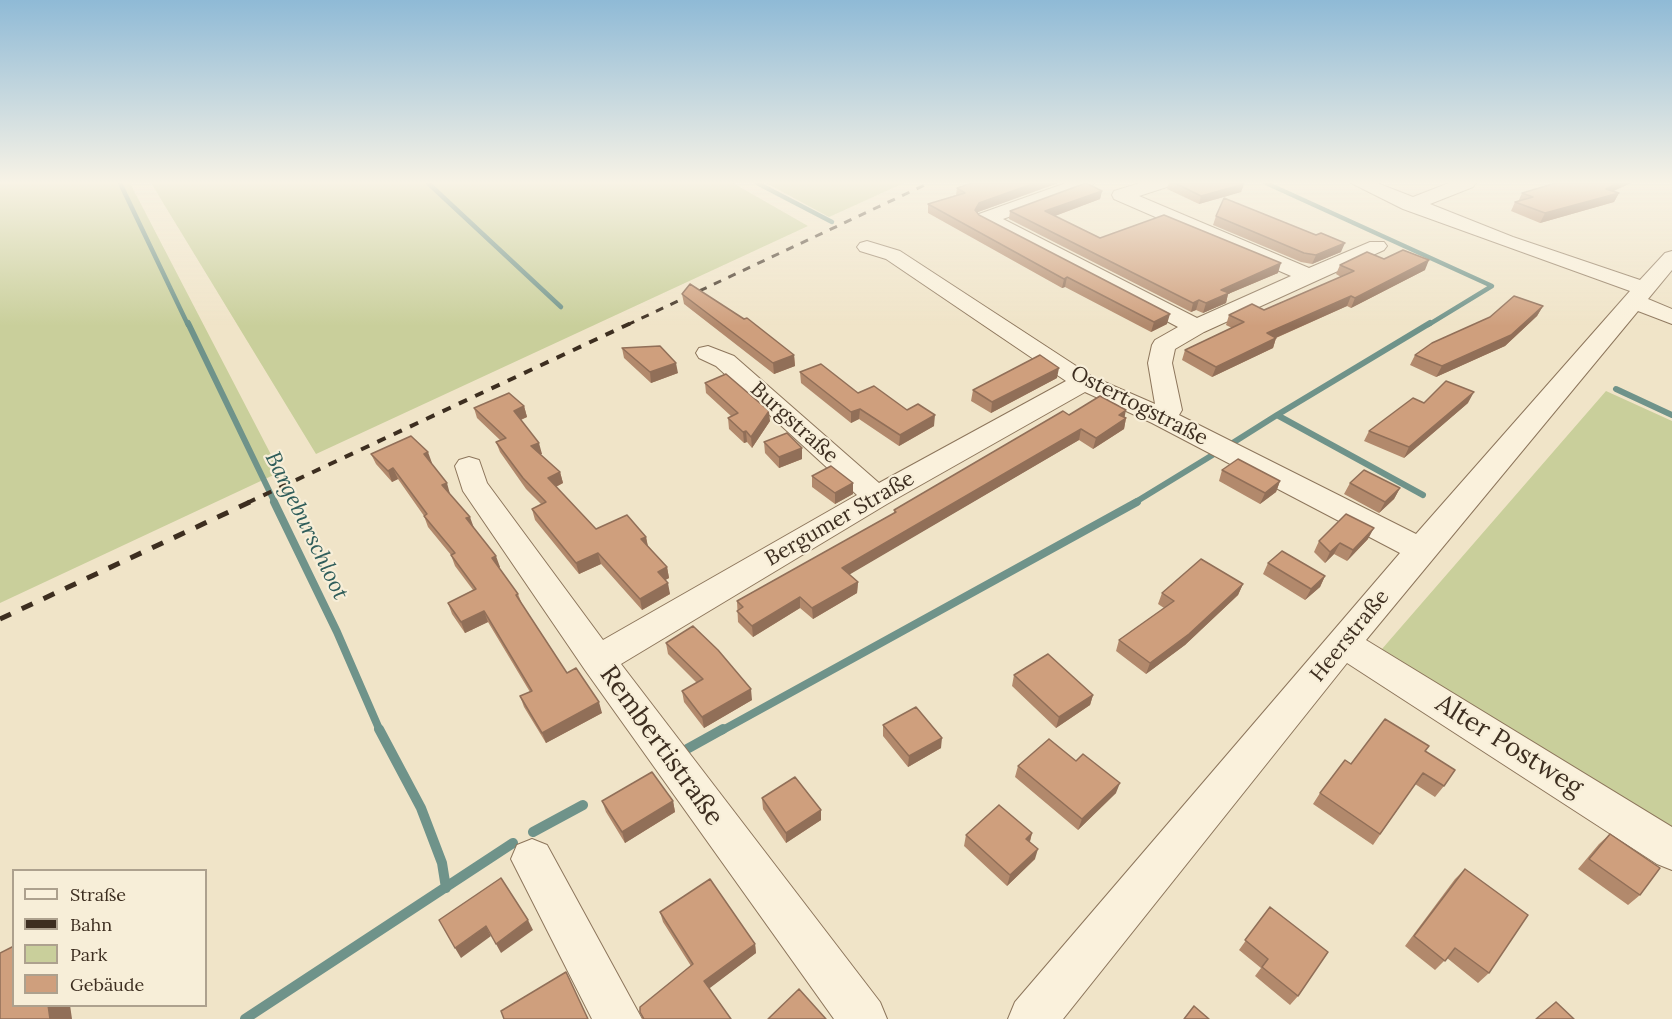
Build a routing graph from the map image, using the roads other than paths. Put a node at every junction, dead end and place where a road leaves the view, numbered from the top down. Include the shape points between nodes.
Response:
1 (1010, 231) edge
2 (1221, 231) edge
3 (1475, 231) edge
4 (1377, 246) dead end
5 (867, 247) dead end
6 (1672, 257) edge
7 (1309, 276) junction
8 (1639, 295) junction
9 (1672, 316) edge
10 (1196, 327) junction
11 (708, 353) dead end
12 (1084, 382) junction
13 (1161, 417) junction
14 (469, 466) dead end
15 (877, 497) junction
16 (1420, 550) junction
17 (1345, 644) junction
18 (598, 660) junction
19 (1672, 850) edge
20 (532, 859) dead end
21 (618, 1019) edge
22 (863, 1019) edge
23 (1032, 1019) edge

1 - 10 street
2 - 7 street
3 - 8 street
4 - 7 street
5 - 12 street, Ostertogstraße via 893,255
6 - 8 street, Heerstraße
7 - 10 street
8 - 9 street
8 - 16 street, Heerstraße
10 - 13 street via 1164,345 1160,363 1169,410
11 - 15 street, Burgstraße via 725,361
12 - 13 street, Ostertogstraße
12 - 15 street, Bergumer Straße
13 - 16 street, Ostertogstraße
14 - 18 street, Rembertistraße via 473,484
15 - 18 street, Bergumer Straße
16 - 17 street, Heerstraße
17 - 19 street, Alter Postweg
17 - 23 street, Heerstraße
18 - 22 street, Rembertistraße
20 - 21 street

